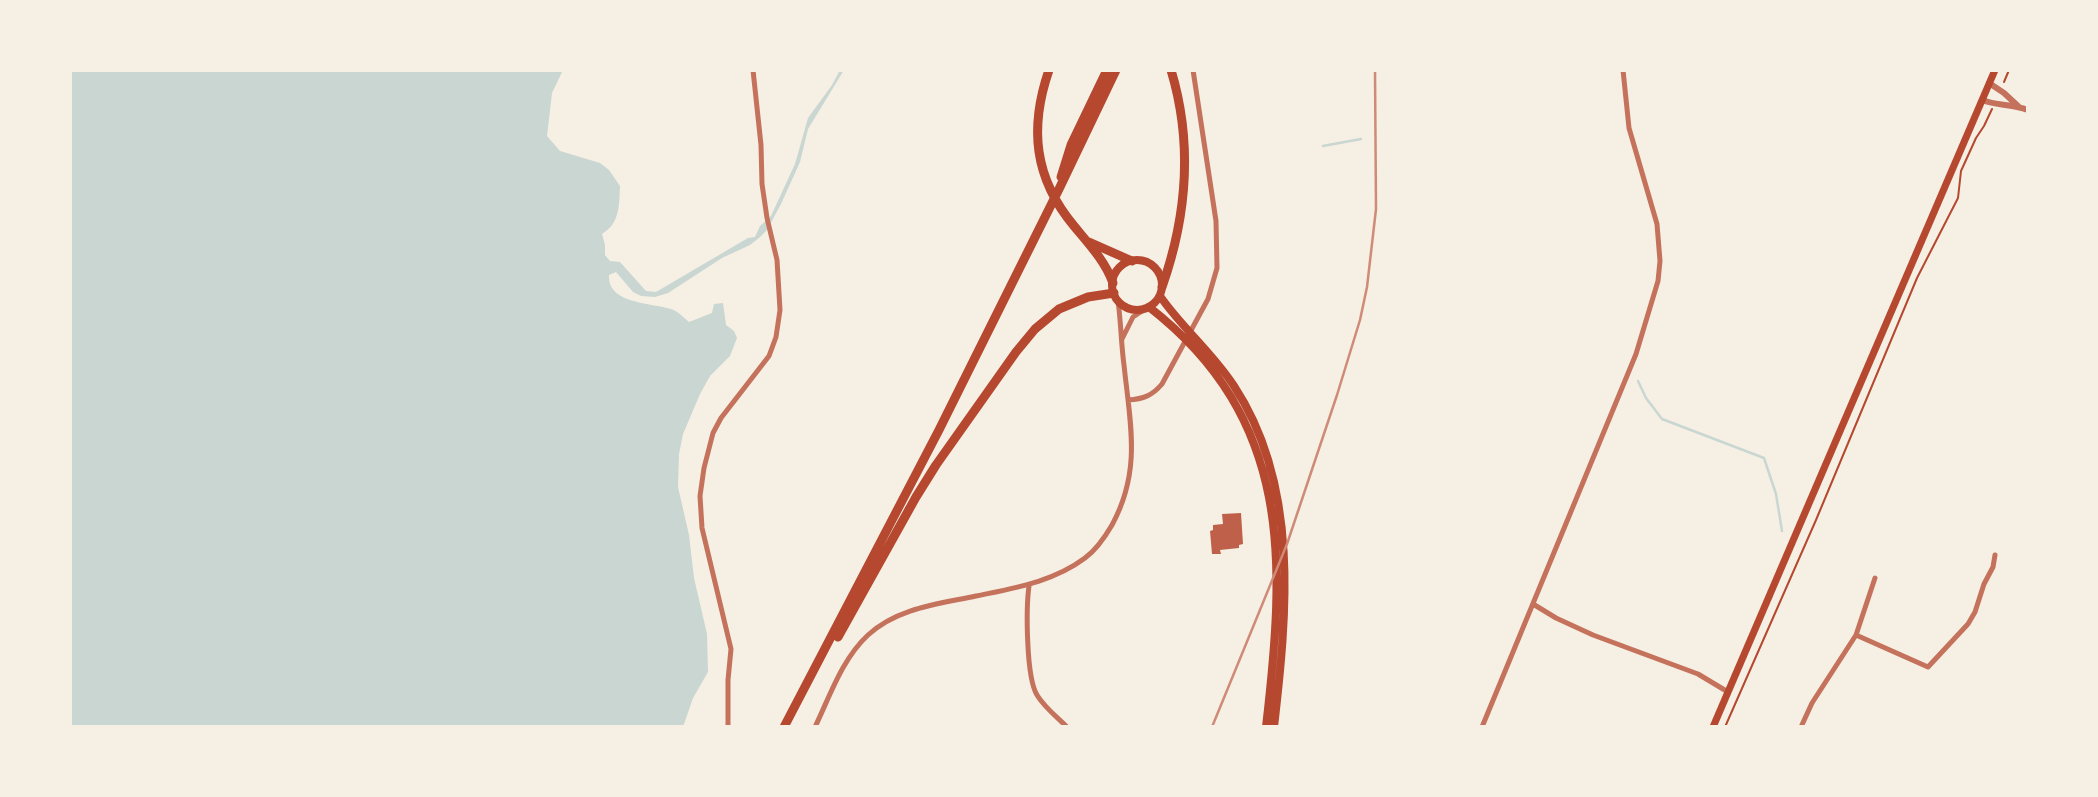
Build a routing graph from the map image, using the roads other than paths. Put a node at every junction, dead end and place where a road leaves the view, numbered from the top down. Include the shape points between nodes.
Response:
1 (752, 70) edge
2 (1049, 70) edge
3 (1107, 70) edge
4 (1116, 70) edge
5 (1171, 70) edge
6 (1193, 70) edge
7 (1623, 70) edge
8 (1995, 70) edge
9 (1989, 83) junction
10 (1982, 100) junction
11 (2018, 106) junction
12 (2028, 110) edge
13 (1060, 187) junction
14 (1087, 240) junction
15 (1132, 261) junction
16 (1161, 291) junction
17 (1115, 293) junction
18 (1147, 308) junction
19 (1179, 327) junction
20 (1122, 339) junction
21 (1201, 349) junction
22 (1128, 400) junction
23 (1995, 555) dead end
24 (1875, 578) dead end
25 (1029, 586) junction
26 (1533, 604) junction
27 (1856, 635) junction
28 (823, 654) junction
29 (1728, 692) junction
30 (728, 727) edge
31 (784, 727) edge
32 (816, 727) edge
33 (1067, 727) edge
34 (1266, 727) edge
35 (1274, 727) edge
36 (1482, 727) edge
37 (1713, 727) edge
38 (1801, 727) edge

1 - 30 street via 780,310 769,356 713,433 700,496 702,528 731,649
2 - 14 highway via 1037,111 1042,167 1056,199
3 - 13 highway via 1071,145
4 - 13 highway
5 - 16 highway via 1183,123 1186,169 1182,216
6 - 22 street via 1216,220 1214,282 1162,384 1153,394
7 - 26 street via 1629,128 1657,224 1658,281 1636,354
8 - 9 main road
9 - 10 main road
9 - 11 street
10 - 11 street
10 - 29 main road
11 - 12 street
13 - 28 highway
14 - 15 highway
14 - 17 highway via 1109,271
15 - 16 main road via 1155,268 1161,277
15 - 17 main road via 1117,271
16 - 18 main road
16 - 19 main road
17 - 18 main road via 1130,309
17 - 20 street
17 - 28 highway via 1088,297 1059,309 1016,352 936,465 845,627
18 - 19 main road
18 - 20 street via 1133,317
19 - 21 main road
20 - 22 street
21 - 34 main road via 1245,420 1270,506 1277,626
21 - 35 main road via 1234,385 1252,417 1266,454 1279,515 1284,626
22 - 25 street via 1133,451 1126,492 1114,521 1086,558
23 - 27 street via 1968,624 1928,667
24 - 27 street
25 - 32 street via 912,610 888,620 855,648
25 - 33 street via 1032,684 1042,702
26 - 29 street via 1593,635 1698,674
26 - 36 street
27 - 38 street
28 - 31 highway
29 - 37 main road

